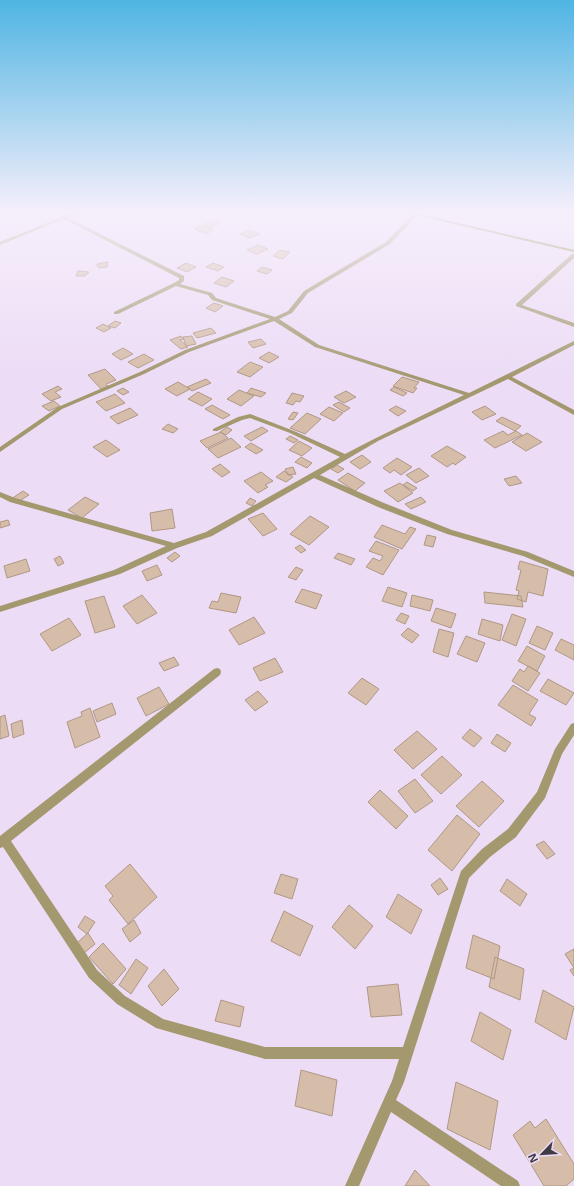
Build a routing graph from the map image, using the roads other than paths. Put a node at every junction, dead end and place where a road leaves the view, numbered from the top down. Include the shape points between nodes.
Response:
1 (163, 267) edge
2 (347, 267) edge
3 (560, 267) edge
4 (176, 284) junction
5 (116, 313) dead end
6 (276, 319) junction
7 (574, 325) edge
8 (574, 343) edge
9 (508, 377) junction
10 (469, 395) junction
11 (574, 413) edge
12 (215, 430) dead end
13 (0, 450) edge
14 (345, 457) junction
15 (314, 475) junction
16 (0, 494) edge
17 (174, 546) junction
18 (574, 574) edge
19 (0, 609) edge
20 (217, 672) dead end
21 (574, 727) edge
22 (2, 841) edge
23 (407, 1053) junction
24 (389, 1103) junction
25 (352, 1186) edge
26 (513, 1186) edge

1 - 4 street via 182,277
2 - 6 street via 306,292 290,312
3 - 7 street via 518,305
4 - 5 street
4 - 6 street
6 - 10 street via 317,346
6 - 13 street via 187,350 142,373 60,408
8 - 9 street
9 - 10 street
9 - 11 street
10 - 14 street
12 - 14 street via 250,416
14 - 15 street
15 - 17 street via 209,534
15 - 18 street via 450,532 525,554
16 - 17 street via 13,500
17 - 19 street via 117,572
20 - 22 street
21 - 23 street via 558,752 541,795 512,833 486,853 465,875
22 - 23 street via 93,974 121,1000 160,1024 265,1053
23 - 24 street
24 - 25 street
24 - 26 street

